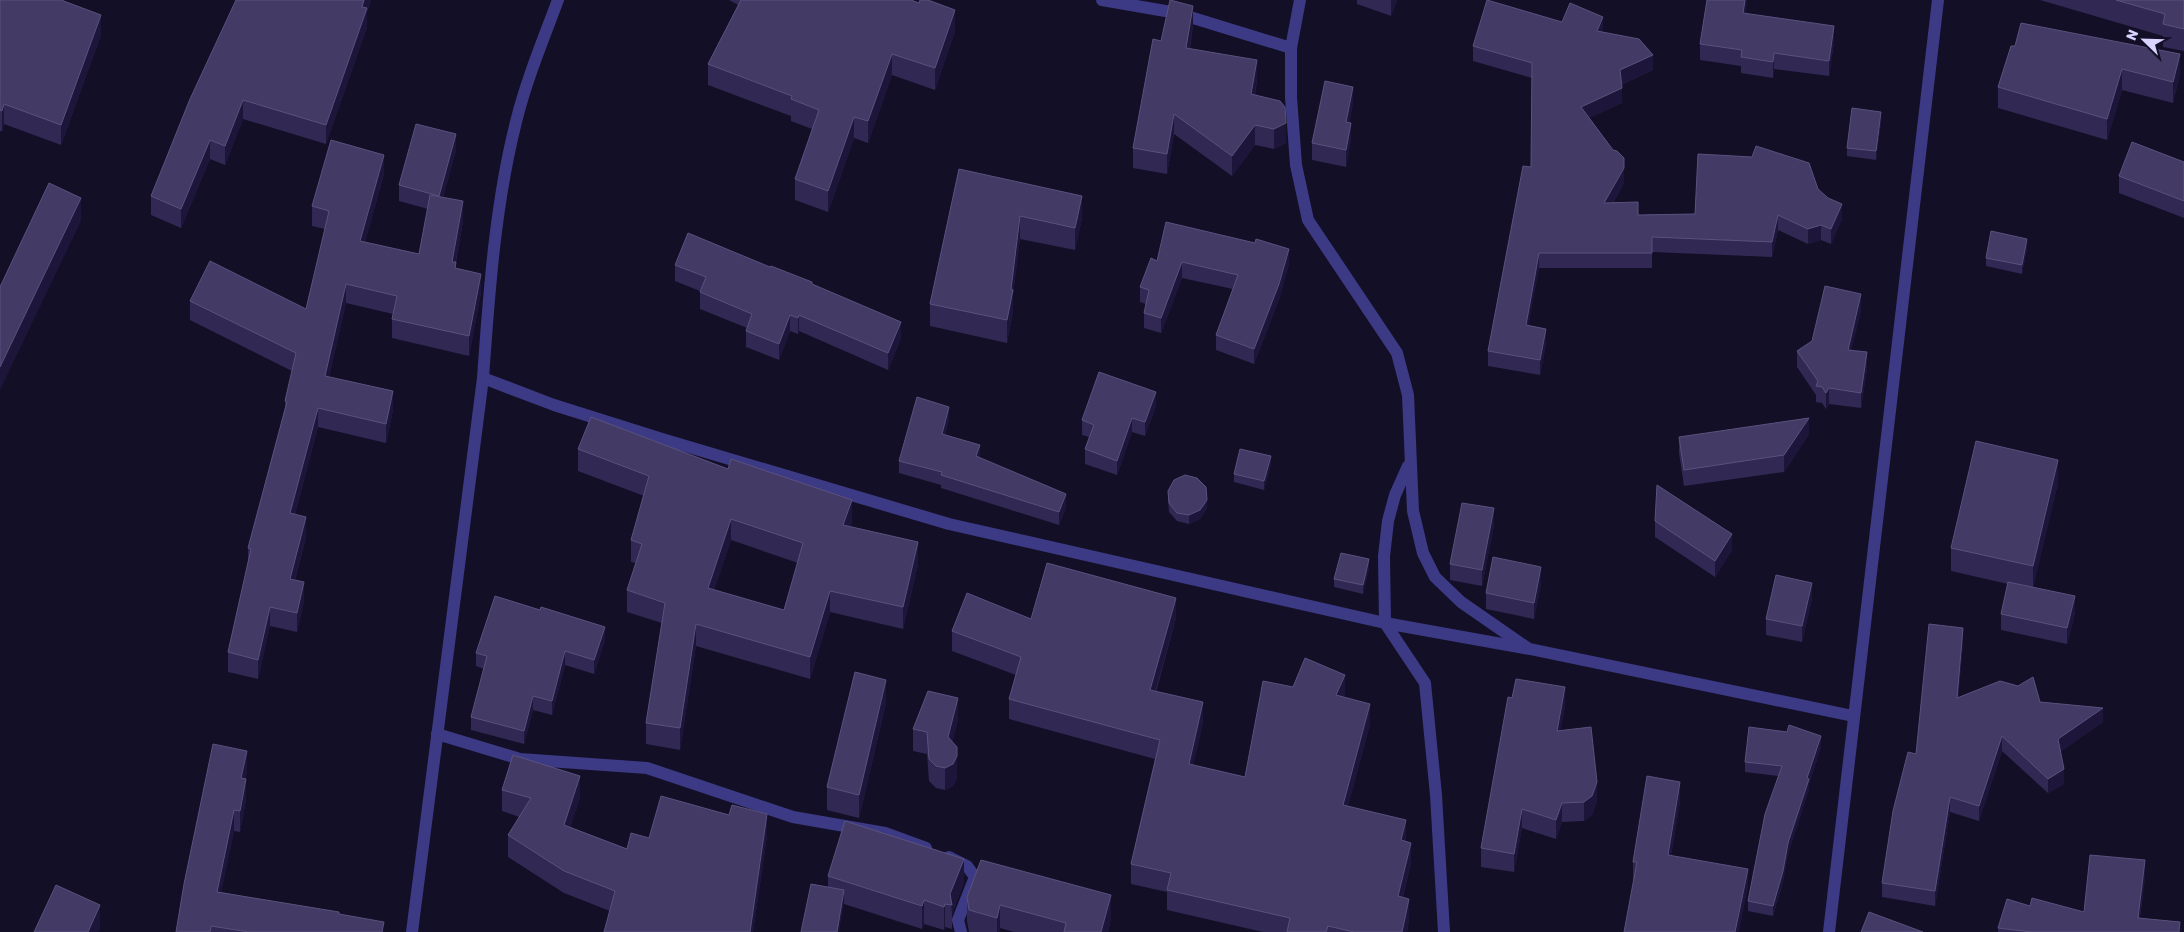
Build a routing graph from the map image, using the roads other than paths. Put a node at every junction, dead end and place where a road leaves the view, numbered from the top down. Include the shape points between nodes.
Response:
1 (558, 0) edge
2 (1102, 0) edge
3 (1300, 0) edge
4 (1938, 0) edge
5 (1291, 48) junction
6 (483, 378) junction
7 (1410, 464) junction
8 (1385, 623) junction
9 (1530, 650) junction
10 (1853, 716) junction
11 (437, 734) junction
12 (412, 932) edge
13 (961, 932) edge
14 (1444, 932) edge
15 (1829, 932) edge

1 - 6 street via 516,122 490,287
2 - 5 street via 1177,13
3 - 5 street
4 - 10 street
5 - 7 street via 1290,96 1296,165 1308,220 1397,353 1408,395
6 - 8 street via 554,405 662,439 949,524
6 - 11 street
7 - 8 street via 1395,495 1388,521 1384,556
7 - 9 street via 1412,511 1423,553 1435,578 1461,602
8 - 9 street
8 - 14 street via 1424,683 1436,795
9 - 10 street
10 - 15 street
11 - 12 street
11 - 13 street via 520,759 647,768 793,817 911,842 966,866 975,877 958,920

